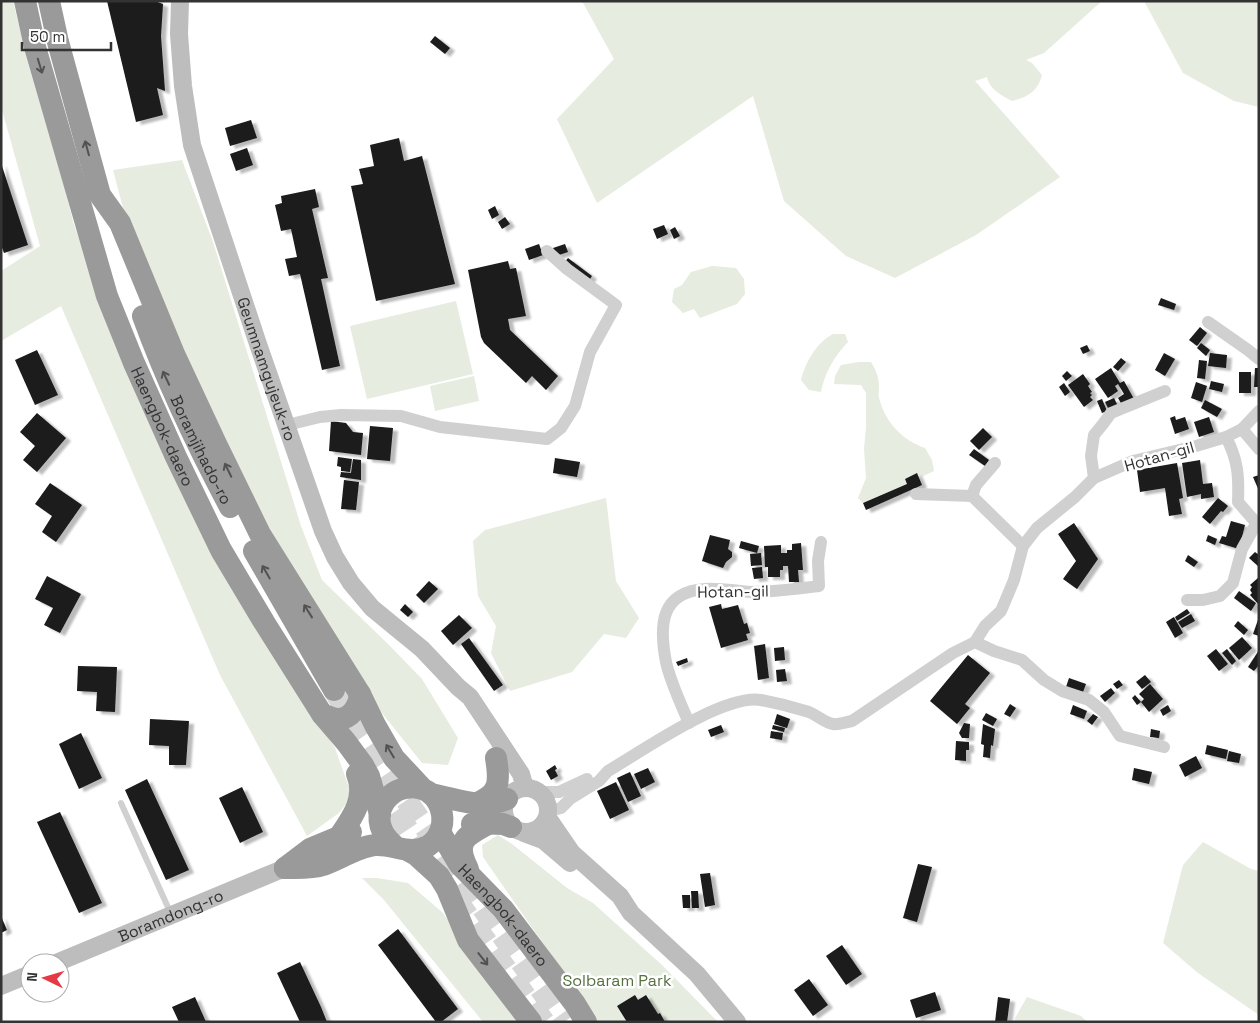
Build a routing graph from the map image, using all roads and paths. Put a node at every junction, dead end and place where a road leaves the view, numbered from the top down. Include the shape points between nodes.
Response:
1 (25, 1) edge
2 (49, 1) edge
3 (180, 1) edge
4 (90, 199) junction
5 (547, 251) dead end
6 (1208, 322) dead end
7 (1259, 359) edge
8 (1164, 391) dead end
9 (1259, 411) edge
10 (288, 425) junction
11 (1242, 429) junction
12 (1226, 437) junction
13 (1259, 449) edge
14 (995, 463) dead end
15 (1094, 478) junction
16 (916, 494) dead end
17 (972, 496) junction
18 (1258, 525) edge
19 (821, 542) dead end
20 (1023, 546) junction
21 (1187, 600) dead end
22 (975, 642) junction
23 (458, 687) junction
24 (360, 694) junction
25 (325, 705) junction
26 (689, 723) junction
27 (1164, 748) dead end
28 (496, 758) junction
29 (608, 771) junction
30 (426, 791) junction
31 (524, 793) junction
32 (121, 803) dead end
33 (475, 804) junction
34 (380, 814) junction
35 (548, 815) junction
36 (488, 824) junction
37 (518, 830) junction
38 (440, 832) junction
39 (342, 847) junction
40 (402, 849) junction
41 (285, 868) joint
42 (475, 881) junction
43 (502, 909) junction
44 (631, 913) junction
45 (171, 915) junction
46 (468, 940) junction
47 (70, 957) edge
48 (20, 978) edge
49 (1, 986) edge
50 (531, 1022) edge
51 (586, 1022) edge
52 (737, 1022) edge

1 -> 4 highway via 35,47
4 -> 2 highway
3 - 10 main road, Geumnamgujeuk-ro via 182,86 192,146
24 -> 4 highway via 260,534 174,354 120,223
4 - 25 highway, Boramjihado-ro via 113,238 161,366 202,454 260,563
5 - 10 street via 616,306 590,352 575,406 561,428 547,438 440,427 401,416 341,415
6 - 7 street
8 - 15 street via 1107,418 1094,435 1091,456
9 - 11 street, Hotan-gil
10 - 23 main road, Geumnamgujeuk-ro via 324,531 351,583 372,608 422,649
11 - 12 street, Hotan-gil
11 - 13 street
12 - 15 street, Hotan-gil via 1133,461
12 - 18 street via 1234,453 1239,479 1238,502
14 - 17 street
15 - 20 street, Hotan-gil via 1037,528
16 - 17 street
17 - 20 street
18 - 21 street via 1242,549 1233,582 1220,596
19 - 26 street, Hotan-gil via 819,586 762,592 706,589 688,592 666,610 662,629 666,664
20 - 22 street, Hotan-gil via 1001,611 985,626
22 - 26 street, Hotan-gil via 953,653 852,721 833,724 785,704 758,699 738,702
22 - 27 street via 1022,660 1062,691 1089,700 1104,712 1120,736
23 - 28 main road, Geumnamgujeuk-ro via 457,698
23 - 31 main road, Geumnamgujeuk-ro via 470,697 521,774
24 - 25 highway via 359,704 352,714 338,719
30 -> 24 highway via 394,758
25 - 34 highway via 369,776
25 - 39 highway via 361,783 361,798
26 - 29 street, Hotan-gil
28 - 31 main road, Geumnamgujeuk-ro via 511,788
28 - 33 highway via 499,778 495,791 488,799
29 - 31 street, Hotan-gil via 559,792
29 - 35 street, Hotan-gil via 599,781
30 - 33 highway
30 - 34 highway via 411,787 400,789 383,803
30 - 38 highway via 438,802 442,812
31 - 33 highway via 496,803
31 - 35 main road via 548,804
31 - 37 main road via 504,814
32 - 45 lane
34 - 39 highway
34 - 40 highway via 383,834 389,842
35 - 37 main road via 538,830
35 - 44 main road via 572,853 620,896
36 - 37 highway via 503,824
36 - 38 highway via 476,823
36 - 42 highway via 468,834 462,847 463,860
37 - 44 main road via 544,840 618,910
38 - 40 highway via 426,847
38 - 42 highway, Haengbok-daero via 458,864
39 - 40 highway via 376,845
39 - 41 highway via 320,866
39 - 46 highway via 422,874 441,893 453,919
40 - 46 highway, Haengbok-daero via 416,855 440,876
41 - 45 main road, Boramdong-ro
42 - 43 highway, Haengbok-daero
43 - 46 highway via 488,906 474,913 468,924
43 - 51 highway, Haengbok-daero
44 - 52 main road via 697,974
45 - 47 main road, Boramdong-ro
46 -> 50 highway, Haengbok-daero
48 - 49 main road

